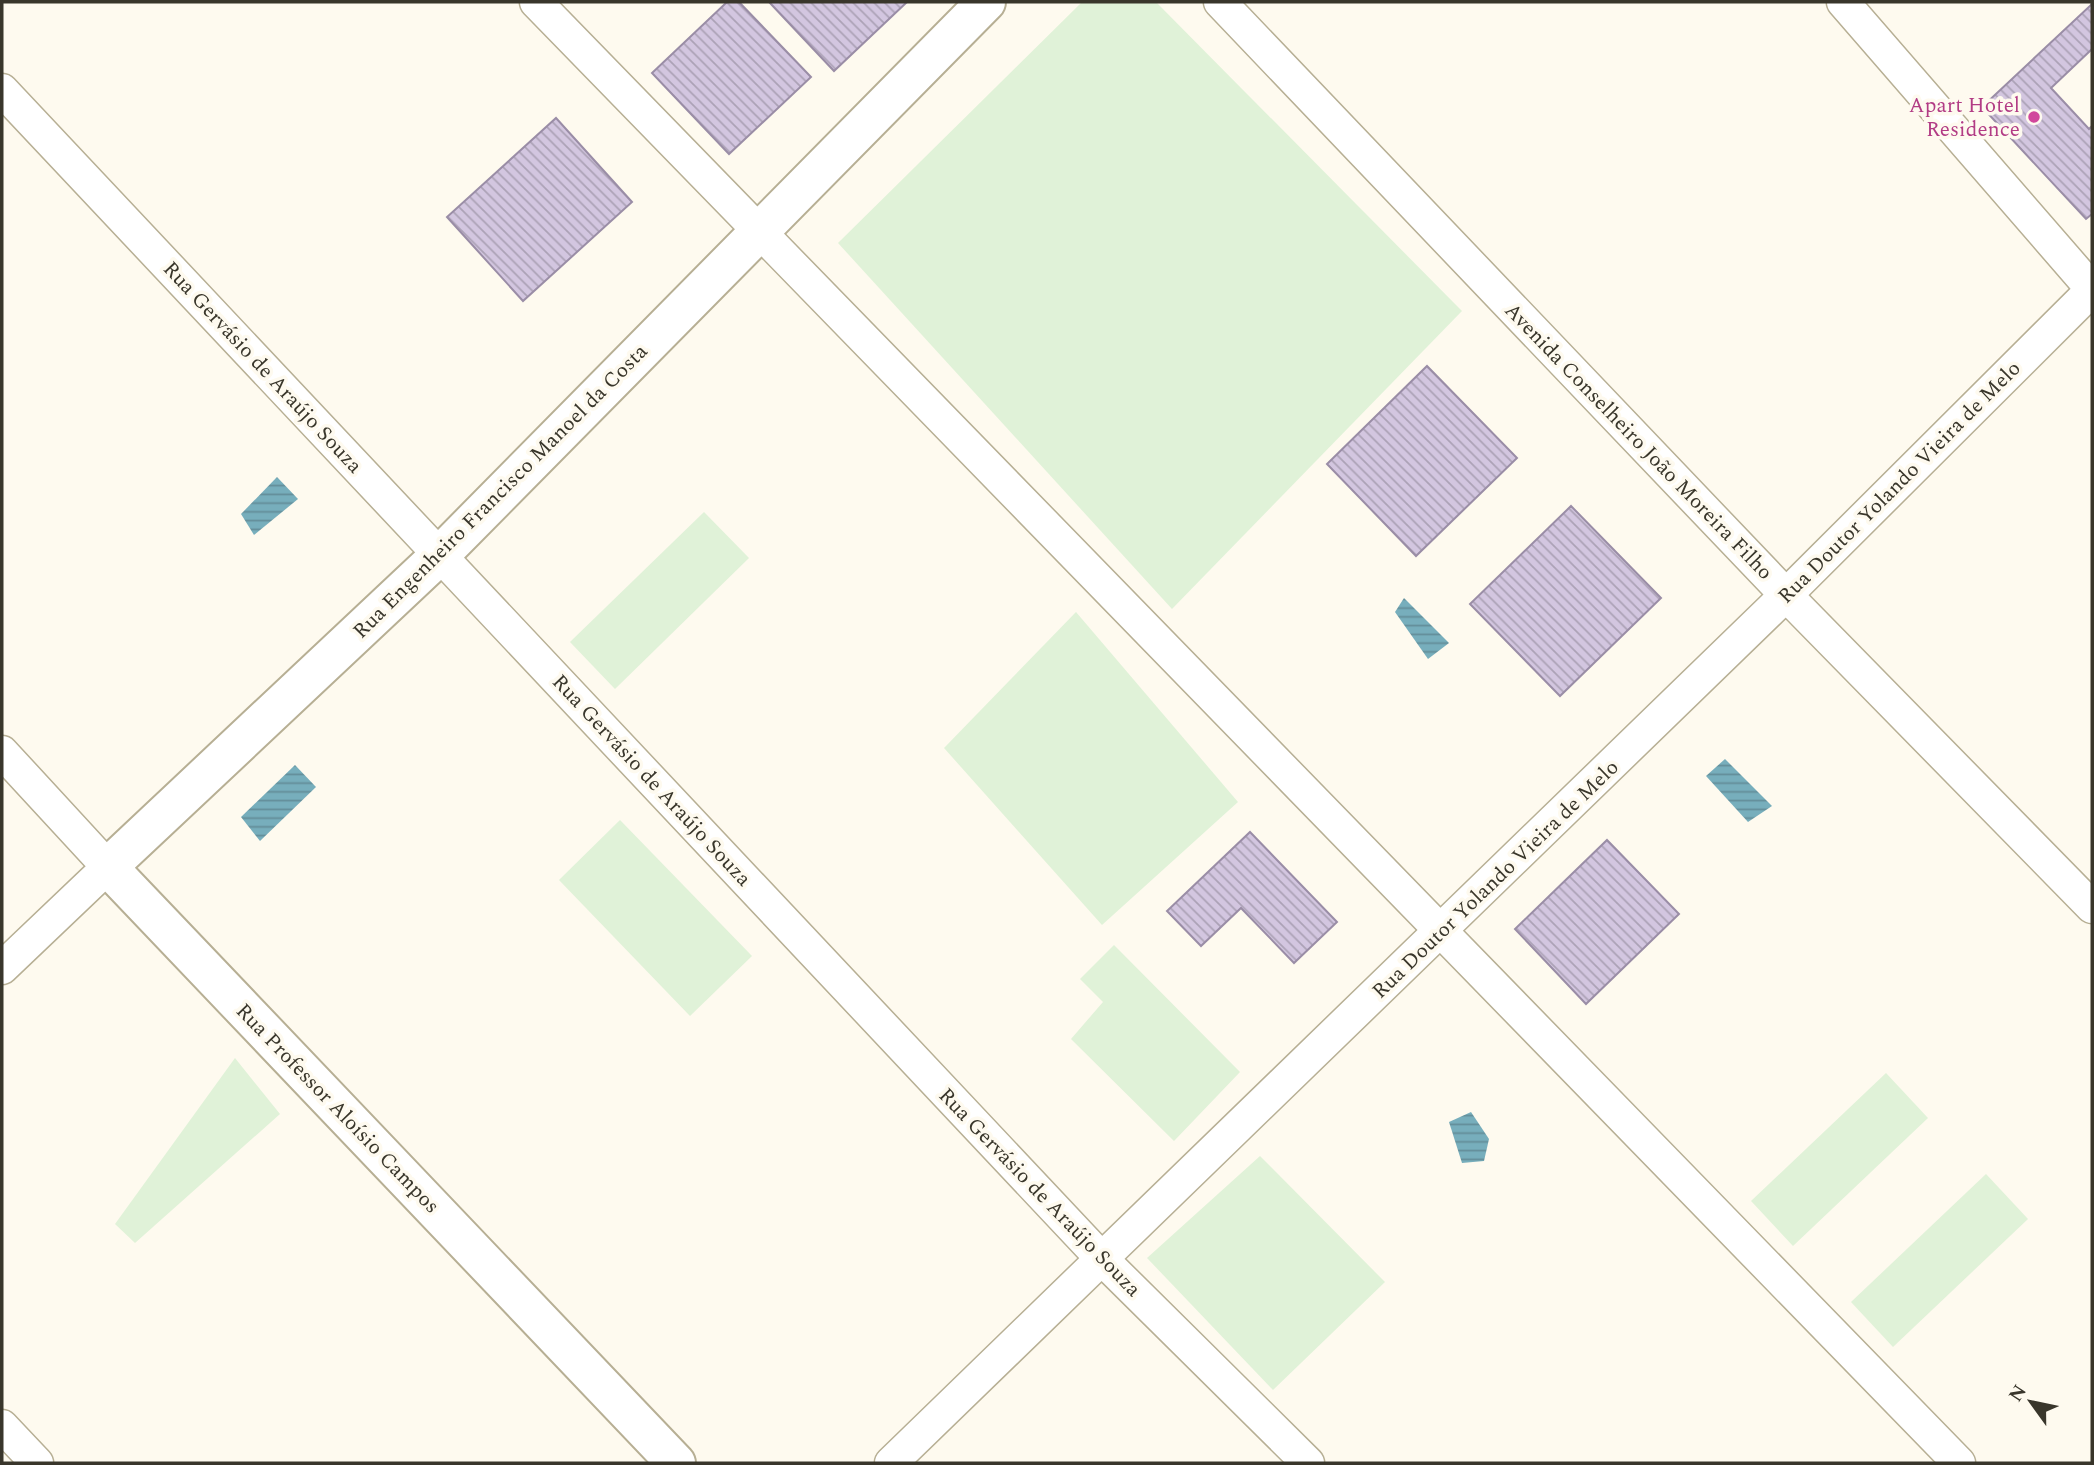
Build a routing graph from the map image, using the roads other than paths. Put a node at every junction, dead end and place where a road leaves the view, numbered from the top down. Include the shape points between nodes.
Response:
1 (536, 2) edge
2 (986, 2) edge
3 (1220, 2) edge
4 (1843, 2) edge
5 (2, 90) edge
6 (760, 234) junction
7 (2092, 289) edge
8 (440, 555) junction
9 (1786, 595) junction
10 (2, 752) edge
11 (108, 867) junction
12 (2092, 907) edge
13 (1442, 930) junction
14 (2, 968) edge
15 (1103, 1260) junction
16 (2, 1426) edge
17 (37, 1463) edge
18 (676, 1463) edge
19 (891, 1463) edge
20 (1308, 1463) edge
21 (1959, 1463) edge

1 - 6 street
2 - 6 street, Rua Engenheiro Francisco Manoel da Costa
3 - 9 street, Avenida Conselheiro João Moreira Filho
4 - 7 street
5 - 8 street, Rua Gervásio de Araújo Souza
6 - 8 street, Rua Engenheiro Francisco Manoel da Costa
6 - 13 street
7 - 9 street, Rua Doutor Yolando Vieira de Melo
8 - 11 street, Rua Engenheiro Francisco Manoel da Costa
8 - 15 street, Rua Gervásio de Araújo Souza
9 - 12 street, Avenida Conselheiro João Moreira Filho
9 - 13 street, Rua Doutor Yolando Vieira de Melo
10 - 11 street, Rua Professor Aloísio Campos
11 - 14 street, Rua Engenheiro Francisco Manoel da Costa
11 - 18 street, Rua Professor Aloísio Campos
13 - 15 street, Rua Doutor Yolando Vieira de Melo
13 - 21 street
15 - 19 street, Rua Doutor Yolando Vieira de Melo
15 - 20 street, Rua Gervásio de Araújo Souza
16 - 17 street

